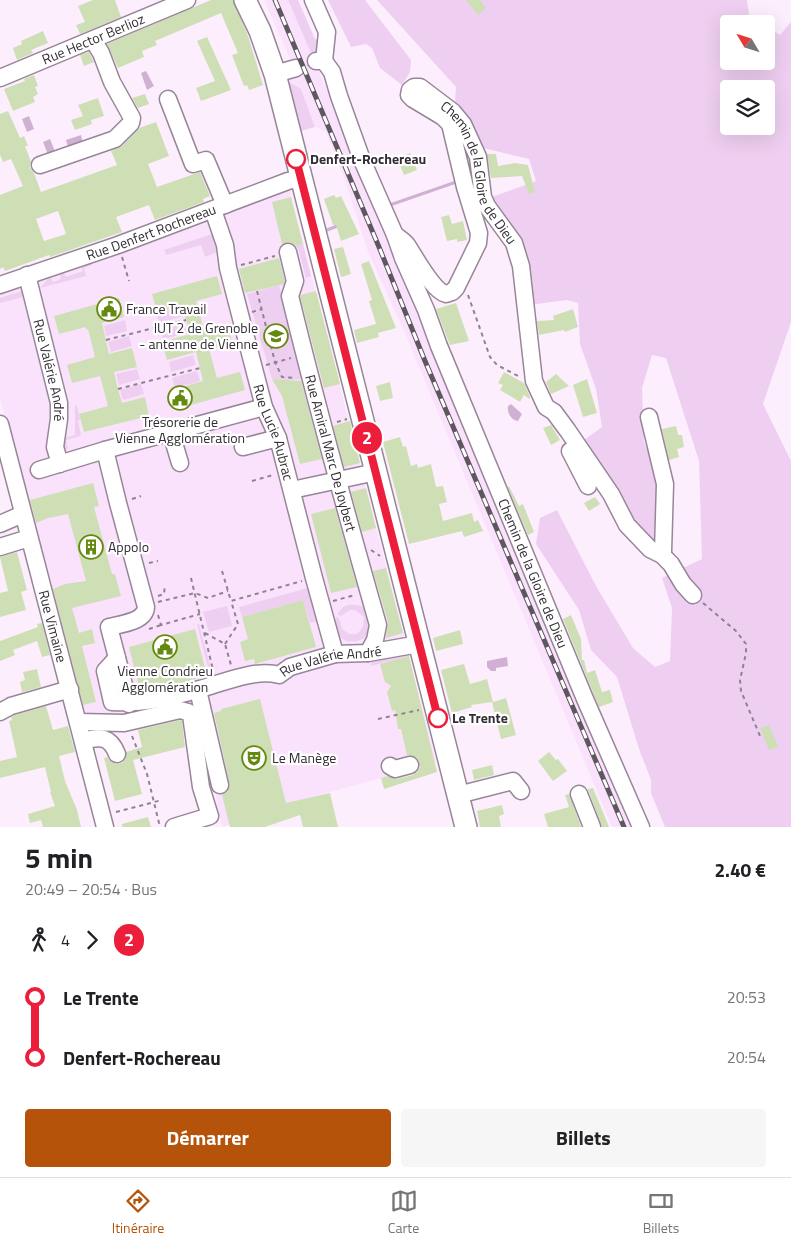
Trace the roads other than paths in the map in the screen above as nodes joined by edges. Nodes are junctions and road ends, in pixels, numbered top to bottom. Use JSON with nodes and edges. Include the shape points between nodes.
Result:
{"nodes":[{"id":1,"x":187,"y":0,"type":"edge"},
{"id":2,"x":245,"y":0,"type":"edge"},
{"id":3,"x":313,"y":0,"type":"edge"},
{"id":4,"x":93,"y":40,"type":"junction"},
{"id":5,"x":296,"y":68,"type":"dead end"},
{"id":6,"x":275,"y":74,"type":"junction"},
{"id":7,"x":0,"y":78,"type":"edge"},
{"id":8,"x":168,"y":99,"type":"dead end"},
{"id":9,"x":40,"y":165,"type":"dead end"},
{"id":10,"x":301,"y":178,"type":"junction"},
{"id":11,"x":219,"y":208,"type":"junction"},
{"id":12,"x":395,"y":234,"type":"junction"},
{"id":13,"x":285,"y":253,"type":"road end"},
{"id":14,"x":27,"y":275,"type":"junction"},
{"id":15,"x":0,"y":285,"type":"edge"},
{"id":16,"x":264,"y":407,"type":"junction"},
{"id":17,"x":546,"y":407,"type":"junction"},
{"id":18,"x":649,"y":417,"type":"dead end"},
{"id":19,"x":0,"y":424,"type":"edge"},
{"id":20,"x":171,"y":433,"type":"junction"},
{"id":21,"x":278,"y":438,"type":"junction"},
{"id":22,"x":243,"y":447,"type":"dead end"},
{"id":23,"x":106,"y":450,"type":"junction"},
{"id":24,"x":180,"y":463,"type":"dead end"},
{"id":25,"x":60,"y":464,"type":"junction"},
{"id":26,"x":39,"y":470,"type":"dead end"},
{"id":27,"x":376,"y":472,"type":"junction"},
{"id":28,"x":336,"y":480,"type":"junction"},
{"id":29,"x":588,"y":486,"type":"dead end"},
{"id":30,"x":292,"y":490,"type":"junction"},
{"id":31,"x":23,"y":514,"type":"junction"},
{"id":32,"x":0,"y":524,"type":"edge"},
{"id":33,"x":29,"y":538,"type":"junction"},
{"id":34,"x":0,"y":547,"type":"edge"},
{"id":35,"x":662,"y":555,"type":"junction"},
{"id":36,"x":693,"y":595,"type":"road end"},
{"id":37,"x":419,"y":644,"type":"junction"},
{"id":38,"x":368,"y":653,"type":"junction"},
{"id":39,"x":336,"y":654,"type":"junction"},
{"id":40,"x":70,"y":689,"type":"junction"},
{"id":41,"x":198,"y":690,"type":"junction"},
{"id":42,"x":0,"y":712,"type":"edge"},
{"id":43,"x":78,"y":722,"type":"junction"},
{"id":44,"x":83,"y":740,"type":"junction"},
{"id":45,"x":117,"y":754,"type":"dead end"},
{"id":46,"x":390,"y":766,"type":"dead end"},
{"id":47,"x":410,"y":766,"type":"dead end"},
{"id":48,"x":220,"y":785,"type":"dead end"},
{"id":49,"x":521,"y":792,"type":"dead end"},
{"id":50,"x":579,"y":794,"type":"dead end"},
{"id":51,"x":458,"y":795,"type":"junction"},
{"id":52,"x":109,"y":820,"type":"edge"},
{"id":53,"x":174,"y":827,"type":"edge"},
{"id":54,"x":466,"y":827,"type":"edge"},
{"id":55,"x":592,"y":827,"type":"edge"},
{"id":56,"x":640,"y":827,"type":"edge"}],
"edges":[{"from":1,"to":4,"type":"street","name":"Rue Hector Berlioz"},
{"from":2,"to":6,"type":"main road"},
{"from":3,"to":12,"type":"street","name":"Chemin de la Gloire de Dieu","via":[[327,32],[320,61],[332,72],[373,189]]},
{"from":4,"to":7,"type":"street","name":"Rue Hector Berlioz"},
{"from":4,"to":9,"type":"street","via":[[132,118],[131,123],[115,139]]},
{"from":5,"to":6,"type":"street"},
{"from":6,"to":10,"type":"main road"},
{"from":8,"to":11,"type":"street","name":"Rue Lucie Aubrac","via":[[193,164],[206,160]]},
{"from":10,"to":11,"type":"street","name":"Rue Denfert Rochereau"},
{"from":10,"to":27,"type":"main road"},
{"from":11,"to":14,"type":"street","name":"Rue Denfert Rochereau"},
{"from":11,"to":16,"type":"street","name":"Rue Lucie Aubrac"},
{"from":12,"to":17,"type":"street","name":"Chemin de la Gloire de Dieu","via":[[440,291],[446,294],[456,288],[480,233],[450,124],[409,95],[414,87],[453,112],[463,124],[478,157],[483,197],[514,243],[521,266],[534,381]]},
{"from":12,"to":56,"type":"street","name":"Chemin de la Gloire de Dieu","via":[[584,699]]},
{"from":13,"to":28,"type":"street","name":"Rue Amiral Marc De Joybert","via":[[296,281],[290,296]]},
{"from":14,"to":15,"type":"street","name":"Rue Denfert Rochereau"},
{"from":14,"to":25,"type":"street","name":"Rue Valérie André","via":[[60,403],[55,447]]},
{"from":16,"to":20,"type":"street"},
{"from":16,"to":21,"type":"street","name":"Rue Lucie Aubrac"},
{"from":17,"to":29,"type":"street"},
{"from":17,"to":35,"type":"street","name":"Chemin de la Gloire de Dieu","via":[[554,412],[568,431],[611,494],[627,525],[650,549]]},
{"from":18,"to":35,"type":"street","via":[[665,484]]},
{"from":19,"to":31,"type":"street","name":"Rue Vimaine"},
{"from":20,"to":23,"type":"street"},
{"from":20,"to":24,"type":"street"},
{"from":21,"to":22,"type":"street"},
{"from":21,"to":30,"type":"street","name":"Rue Lucie Aubrac"},
{"from":23,"to":25,"type":"street"},
{"from":23,"to":41,"type":"street","name":"Rue Valérie André","via":[[146,607],[150,609],[140,618],[109,627],[117,658],[105,671],[112,702],[129,704]]},
{"from":25,"to":26,"type":"street"},
{"from":27,"to":28,"type":"street"},
{"from":27,"to":37,"type":"main road"},
{"from":28,"to":30,"type":"street"},
{"from":28,"to":38,"type":"street","name":"Rue Amiral Marc De Joybert","via":[[378,626]]},
{"from":30,"to":39,"type":"street","name":"Rue Lucie Aubrac"},
{"from":31,"to":32,"type":"street"},
{"from":31,"to":33,"type":"street","name":"Rue Vimaine"},
{"from":33,"to":34,"type":"street"},
{"from":33,"to":40,"type":"street","name":"Rue Vimaine"},
{"from":35,"to":36,"type":"street","name":"Chemin de la Gloire de Dieu"},
{"from":37,"to":38,"type":"street","name":"Rue Valérie André"},
{"from":37,"to":51,"type":"main road"},
{"from":38,"to":39,"type":"street","name":"Rue Valérie André"},
{"from":39,"to":41,"type":"street","name":"Rue Valérie André","via":[[290,667],[279,675],[262,672]]},
{"from":40,"to":42,"type":"street"},
{"from":40,"to":43,"type":"street","name":"Rue Vimaine"},
{"from":41,"to":48,"type":"street"},
{"from":43,"to":44,"type":"street","name":"Rue Vimaine"},
{"from":43,"to":53,"type":"street","via":[[124,723],[180,710],[191,715],[201,787],[210,816]]},
{"from":44,"to":45,"type":"street","via":[[99,737],[110,742]]},
{"from":44,"to":52,"type":"street","name":"Rue Vimaine"},
{"from":46,"to":47,"type":"street","via":[[395,769]]},
{"from":49,"to":51,"type":"street","via":[[513,781]]},
{"from":50,"to":55,"type":"street"},
{"from":51,"to":54,"type":"main road"}]}
